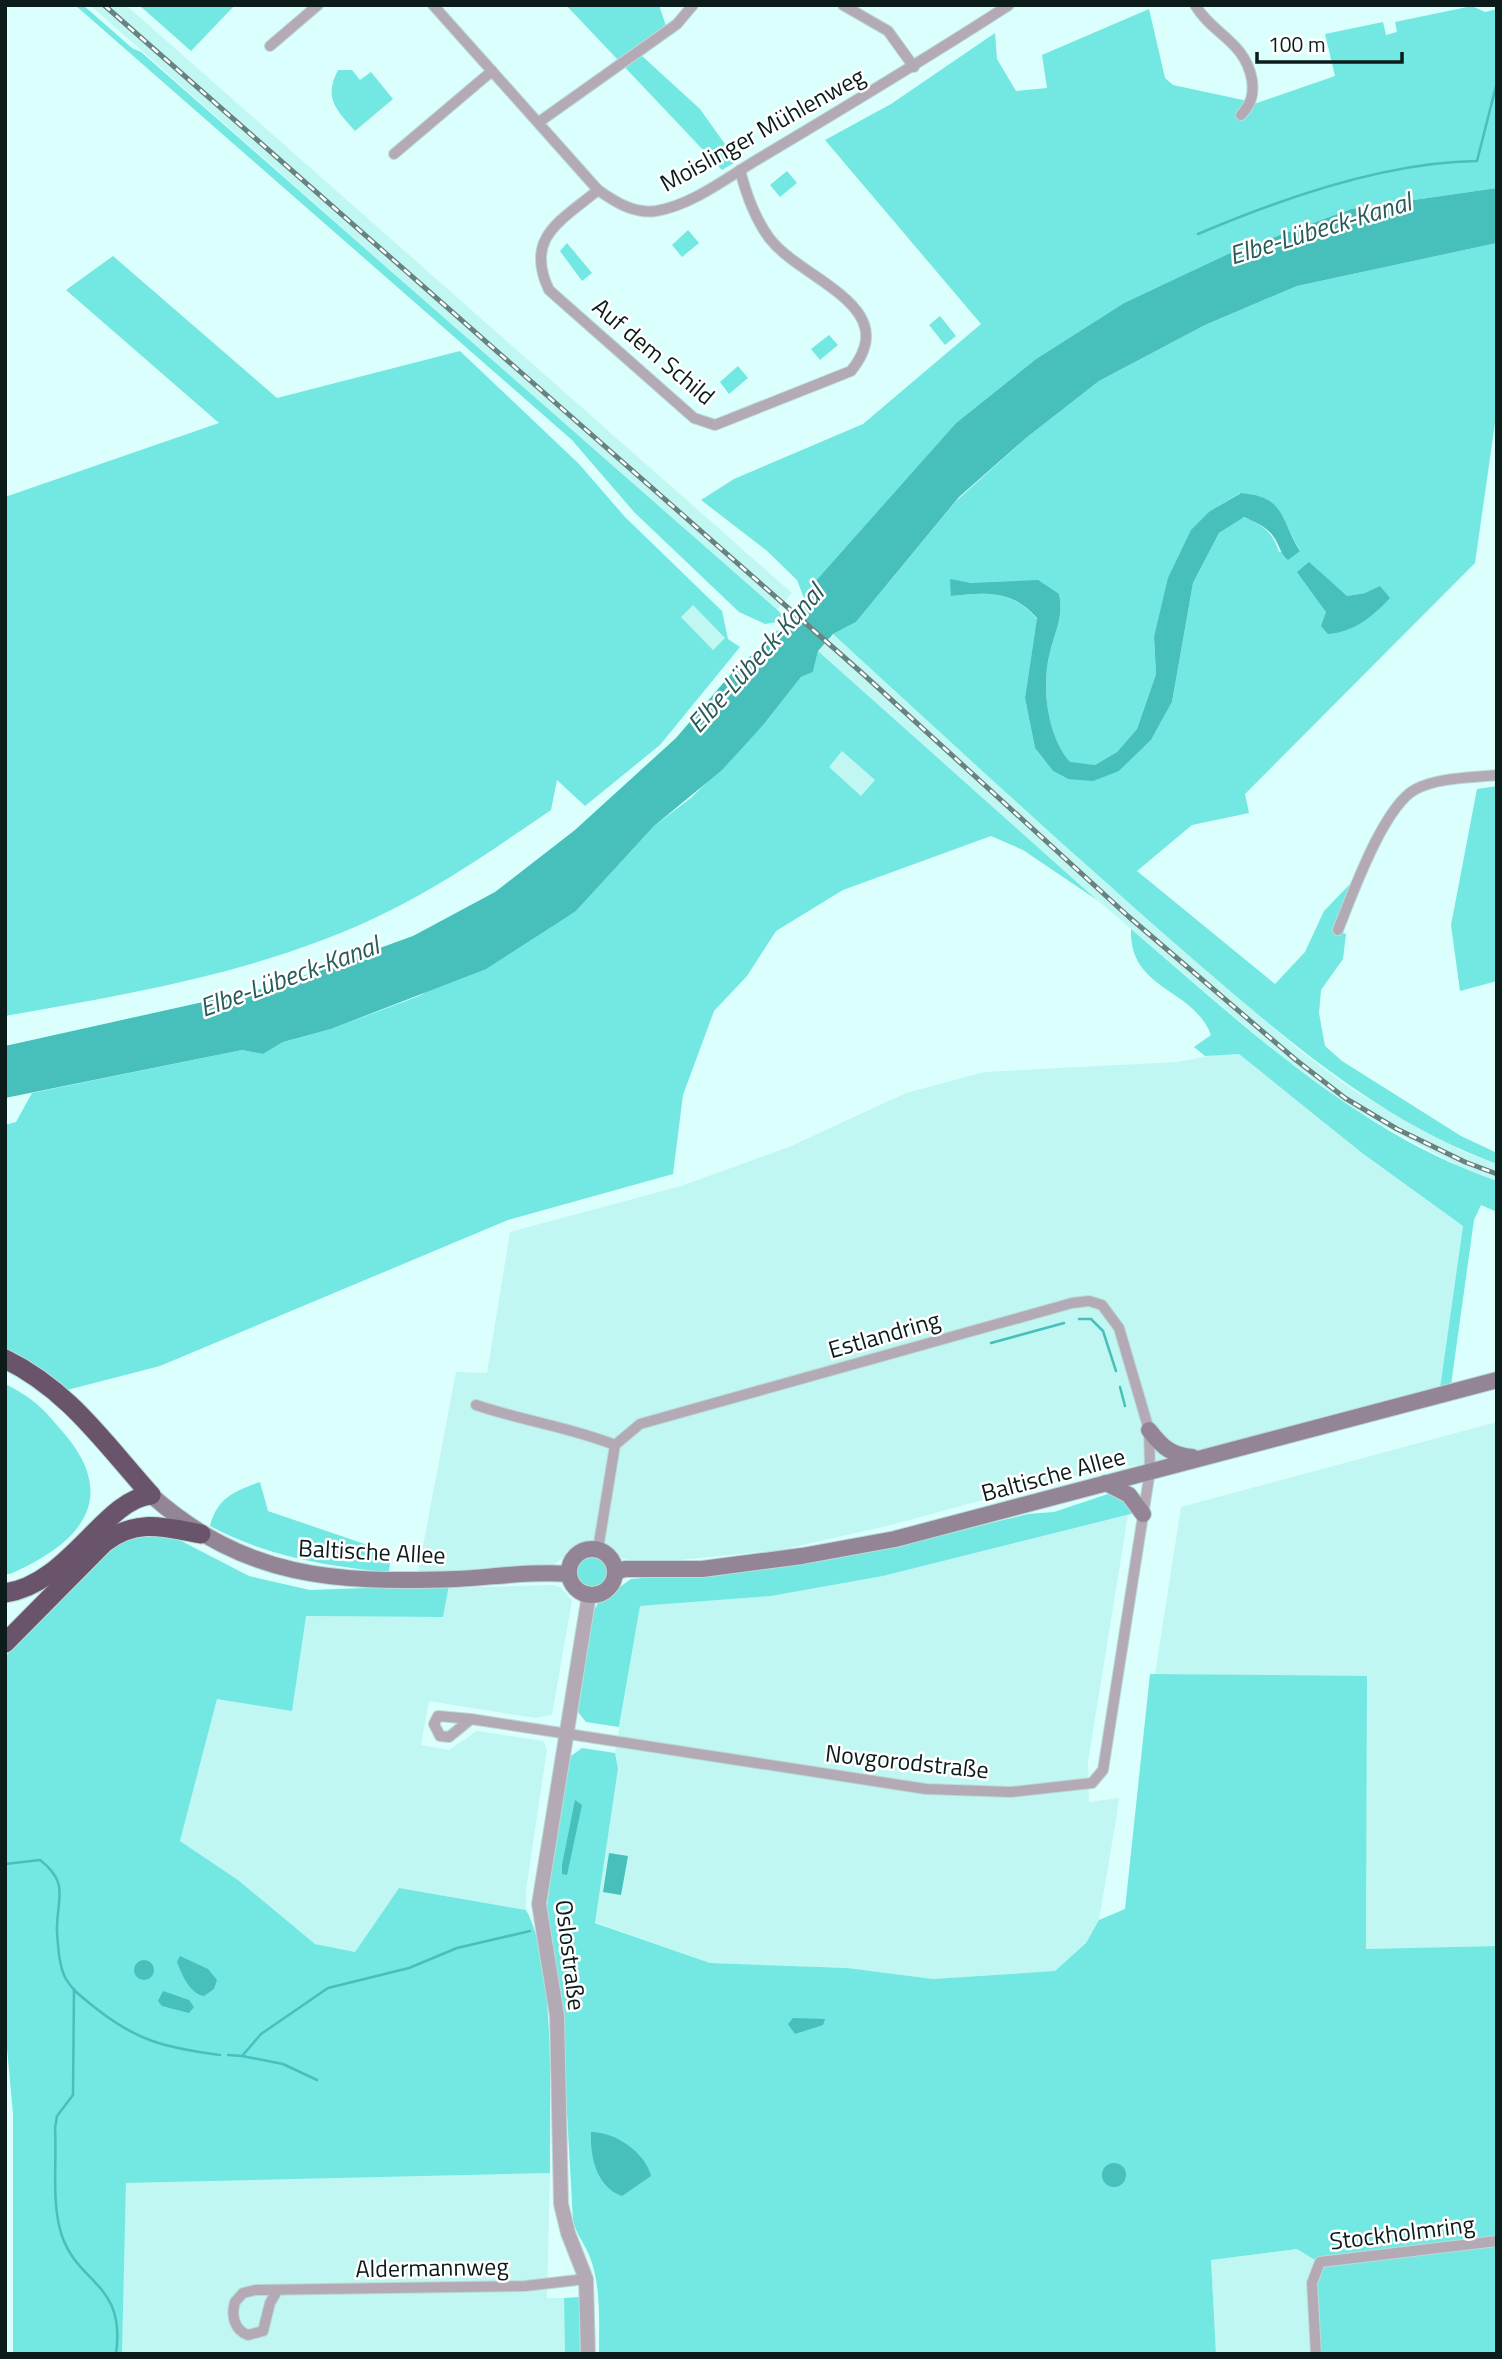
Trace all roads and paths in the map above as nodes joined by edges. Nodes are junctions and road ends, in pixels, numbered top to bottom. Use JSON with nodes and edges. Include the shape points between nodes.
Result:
{"nodes":[{"id":1,"x":318,"y":5,"type":"edge"},
{"id":2,"x":433,"y":5,"type":"edge"},
{"id":3,"x":693,"y":5,"type":"edge"},
{"id":4,"x":843,"y":5,"type":"edge"},
{"id":5,"x":1009,"y":5,"type":"edge"},
{"id":6,"x":1195,"y":5,"type":"edge"},
{"id":7,"x":270,"y":46,"type":"dead end"},
{"id":8,"x":914,"y":67,"type":"junction"},
{"id":9,"x":492,"y":71,"type":"junction"},
{"id":10,"x":1241,"y":115,"type":"dead end"},
{"id":11,"x":539,"y":122,"type":"junction"},
{"id":12,"x":394,"y":154,"type":"dead end"},
{"id":13,"x":740,"y":170,"type":"junction"},
{"id":14,"x":598,"y":190,"type":"junction"},
{"id":15,"x":1497,"y":775,"type":"edge"},
{"id":16,"x":1338,"y":930,"type":"dead end"},
{"id":17,"x":5,"y":1359,"type":"edge"},
{"id":18,"x":1497,"y":1380,"type":"edge"},
{"id":19,"x":476,"y":1405,"type":"dead end"},
{"id":20,"x":1149,"y":1430,"type":"junction"},
{"id":21,"x":615,"y":1445,"type":"junction"},
{"id":22,"x":1202,"y":1458,"type":"junction"},
{"id":23,"x":1150,"y":1471,"type":"junction"},
{"id":24,"x":1106,"y":1483,"type":"junction"},
{"id":25,"x":151,"y":1495,"type":"junction"},
{"id":26,"x":1143,"y":1514,"type":"junction"},
{"id":27,"x":201,"y":1534,"type":"junction"},
{"id":28,"x":598,"y":1549,"type":"junction"},
{"id":29,"x":615,"y":1573,"type":"junction"},
{"id":30,"x":569,"y":1574,"type":"junction"},
{"id":31,"x":5,"y":1593,"type":"edge"},
{"id":32,"x":589,"y":1595,"type":"junction"},
{"id":33,"x":5,"y":1643,"type":"edge"},
{"id":34,"x":471,"y":1719,"type":"dead end"},
{"id":35,"x":568,"y":1733,"type":"junction"},
{"id":36,"x":1497,"y":2241,"type":"edge"},
{"id":37,"x":586,"y":2279,"type":"junction"},
{"id":38,"x":277,"y":2291,"type":"junction"},
{"id":39,"x":588,"y":2354,"type":"edge"},
{"id":40,"x":1316,"y":2354,"type":"edge"}],
"edges":[{"from":1,"to":7,"type":"street"},
{"from":2,"to":9,"type":"street","name":"Moislinger Mühlenweg"},
{"from":3,"to":11,"type":"street","via":[[677,24]]},
{"from":4,"to":8,"type":"street","via":[[888,32]]},
{"from":5,"to":8,"type":"street","name":"Moislinger Mühlenweg"},
{"from":6,"to":10,"type":"street","via":[[1249,64],[1253,90],[1249,107]]},
{"from":8,"to":13,"type":"street","name":"Moislinger Mühlenweg"},
{"from":9,"to":11,"type":"street","name":"Moislinger Mühlenweg"},
{"from":9,"to":12,"type":"street"},
{"from":11,"to":14,"type":"street","name":"Moislinger Mühlenweg"},
{"from":13,"to":14,"type":"street","name":"Moislinger Mühlenweg","via":[[686,201],[654,211],[618,204]]},
{"from":13,"to":14,"type":"street","name":"Auf dem Schild","via":[[754,213],[771,240],[851,303],[864,320],[867,340],[862,358],[851,371],[715,425],[694,418],[549,290],[539,255],[547,233]]},
{"from":15,"to":16,"type":"street","via":[[1427,784],[1399,803],[1364,865]]},
{"from":17,"to":25,"type":"highway","via":[[34,1374],[68,1401]]},
{"from":18,"to":22,"type":"main road","name":"Baltische Allee"},
{"from":19,"to":21,"type":"street"},
{"from":20,"to":21,"type":"street","name":"Estlandring","via":[[1119,1328],[1102,1305],[1089,1301],[640,1424]]},
{"from":20,"to":22,"type":"main road","via":[[1160,1445],[1176,1455]]},
{"from":20,"to":23,"type":"street","name":"Estlandring"},
{"from":21,"to":28,"type":"street"},
{"from":22,"to":23,"type":"main road","name":"Baltische Allee"},
{"from":23,"to":24,"type":"main road","name":"Baltische Allee"},
{"from":23,"to":26,"type":"street","name":"Novgorodstraße"},
{"from":24,"to":26,"type":"main road","via":[[1129,1495]]},
{"from":24,"to":29,"type":"main road","name":"Baltische Allee","via":[[895,1539],[702,1569],[625,1569]]},
{"from":25,"to":27,"type":"main road","name":"Baltische Allee"},
{"from":25,"to":31,"type":"highway","via":[[130,1502],[53,1573],[27,1588]]},
{"from":26,"to":35,"type":"street","name":"Novgorodstraße","via":[[1103,1770],[1092,1783],[1011,1792],[926,1789]]},
{"from":27,"to":30,"type":"main road","name":"Baltische Allee","via":[[298,1573],[414,1580]]},
{"from":27,"to":33,"type":"highway","via":[[143,1525],[120,1532]]},
{"from":28,"to":29,"type":"main road","via":[[611,1559]]},
{"from":28,"to":30,"type":"main road","via":[[575,1556]]},
{"from":29,"to":32,"type":"main road","via":[[606,1590]]},
{"from":30,"to":32,"type":"main road","via":[[574,1587]]},
{"from":32,"to":35,"type":"street","name":"Oslostraße"},
{"from":34,"to":35,"type":"street","name":"Novgorodstraße"},
{"from":35,"to":37,"type":"street","name":"Oslostraße","via":[[539,1904],[557,2016],[561,2204]]},
{"from":36,"to":40,"type":"street","name":"Stockholmring","via":[[1320,2262],[1312,2283]]},
{"from":37,"to":38,"type":"street","name":"Aldermannweg","via":[[525,2286]]},
{"from":37,"to":39,"type":"street","name":"Oslostraße"},
{"from":38,"to":38,"type":"street","name":"Aldermannweg","via":[[256,2290],[238,2297],[233,2312],[239,2330],[248,2335],[263,2331]]}]}
